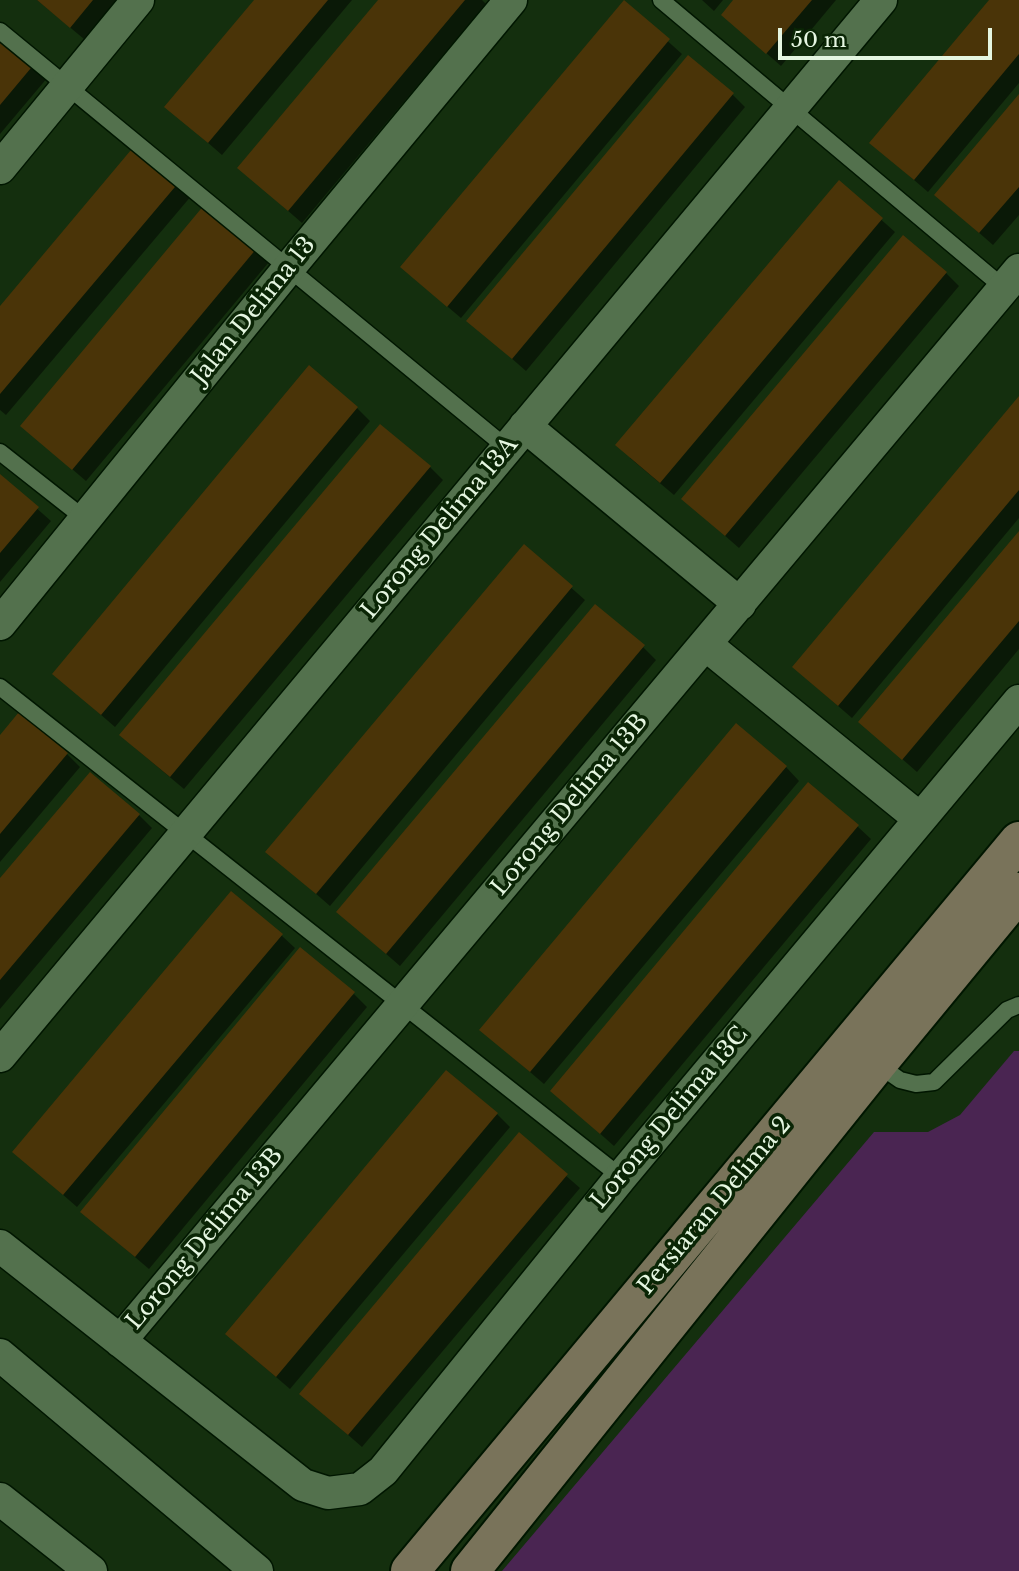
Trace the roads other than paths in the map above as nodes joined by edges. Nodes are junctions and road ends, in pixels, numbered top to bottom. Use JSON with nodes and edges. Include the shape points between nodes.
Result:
{"nodes":[{"id":1,"x":138,"y":0,"type":"edge"},
{"id":2,"x":511,"y":0,"type":"edge"},
{"id":3,"x":661,"y":0,"type":"edge"},
{"id":4,"x":881,"y":0,"type":"edge"},
{"id":5,"x":0,"y":31,"type":"edge"},
{"id":6,"x":66,"y":87,"type":"junction"},
{"id":7,"x":792,"y":107,"type":"junction"},
{"id":8,"x":0,"y":168,"type":"edge"},
{"id":9,"x":288,"y":269,"type":"junction"},
{"id":10,"x":1011,"y":279,"type":"edge"},
{"id":11,"x":516,"y":437,"type":"junction"},
{"id":12,"x":0,"y":452,"type":"edge"},
{"id":13,"x":85,"y":519,"type":"junction"},
{"id":14,"x":740,"y":604,"type":"junction"},
{"id":15,"x":0,"y":624,"type":"edge"},
{"id":16,"x":705,"y":644,"type":"junction"},
{"id":17,"x":0,"y":687,"type":"edge"},
{"id":18,"x":1019,"y":701,"type":"edge"},
{"id":19,"x":919,"y":818,"type":"junction"},
{"id":20,"x":186,"y":833,"type":"junction"},
{"id":21,"x":1019,"y":841,"type":"edge"},
{"id":22,"x":1019,"y":892,"type":"edge"},
{"id":23,"x":402,"y":1004,"type":"junction"},
{"id":24,"x":1019,"y":1005,"type":"edge"},
{"id":25,"x":0,"y":1056,"type":"edge"},
{"id":26,"x":877,"y":1064,"type":"junction"},
{"id":27,"x":621,"y":1177,"type":"junction"},
{"id":28,"x":0,"y":1246,"type":"edge"},
{"id":29,"x":120,"y":1340,"type":"junction"},
{"id":30,"x":0,"y":1355,"type":"edge"},
{"id":31,"x":0,"y":1499,"type":"edge"},
{"id":32,"x":90,"y":1571,"type":"edge"},
{"id":33,"x":257,"y":1571,"type":"edge"},
{"id":34,"x":410,"y":1571,"type":"edge"},
{"id":35,"x":470,"y":1571,"type":"edge"}],
"edges":[{"from":1,"to":6,"type":"street"},
{"from":2,"to":9,"type":"street","name":"Jalan Delima 13"},
{"from":3,"to":7,"type":"lane"},
{"from":4,"to":7,"type":"street","name":"Lorong Delima 13A"},
{"from":5,"to":6,"type":"lane"},
{"from":6,"to":8,"type":"street"},
{"from":6,"to":9,"type":"lane"},
{"from":7,"to":10,"type":"lane"},
{"from":7,"to":11,"type":"street","name":"Lorong Delima 13A"},
{"from":9,"to":11,"type":"lane"},
{"from":9,"to":13,"type":"street","name":"Jalan Delima 13"},
{"from":10,"to":14,"type":"street","name":"Lorong Delima 13B"},
{"from":11,"to":14,"type":"street"},
{"from":11,"to":20,"type":"street","name":"Lorong Delima 13A"},
{"from":12,"to":13,"type":"lane"},
{"from":13,"to":15,"type":"street","name":"Jalan Delima 13"},
{"from":14,"to":16,"type":"street","name":"Lorong Delima 13B"},
{"from":16,"to":19,"type":"street"},
{"from":16,"to":23,"type":"street","name":"Lorong Delima 13B"},
{"from":17,"to":20,"type":"lane"},
{"from":18,"to":19,"type":"street","name":"Lorong Delima 13C"},
{"from":19,"to":27,"type":"street","name":"Lorong Delima 13C"},
{"from":20,"to":23,"type":"lane"},
{"from":20,"to":25,"type":"street","name":"Lorong Delima 13A"},
{"from":21,"to":34,"type":"street","name":"Persiaran Delima 2"},
{"from":22,"to":26,"type":"street","name":"Persiaran Delima 2"},
{"from":23,"to":27,"type":"lane"},
{"from":23,"to":29,"type":"street","name":"Lorong Delima 13B"},
{"from":24,"to":26,"type":"lane","via":[[1007,1010],[934,1082],[900,1080]]},
{"from":26,"to":35,"type":"street","name":"Persiaran Delima 2"},
{"from":27,"to":29,"type":"street","name":"Lorong Delima 13C","via":[[383,1471],[360,1489],[328,1493],[303,1485]]},
{"from":28,"to":29,"type":"street"},
{"from":30,"to":33,"type":"street"},
{"from":31,"to":32,"type":"street"}]}
